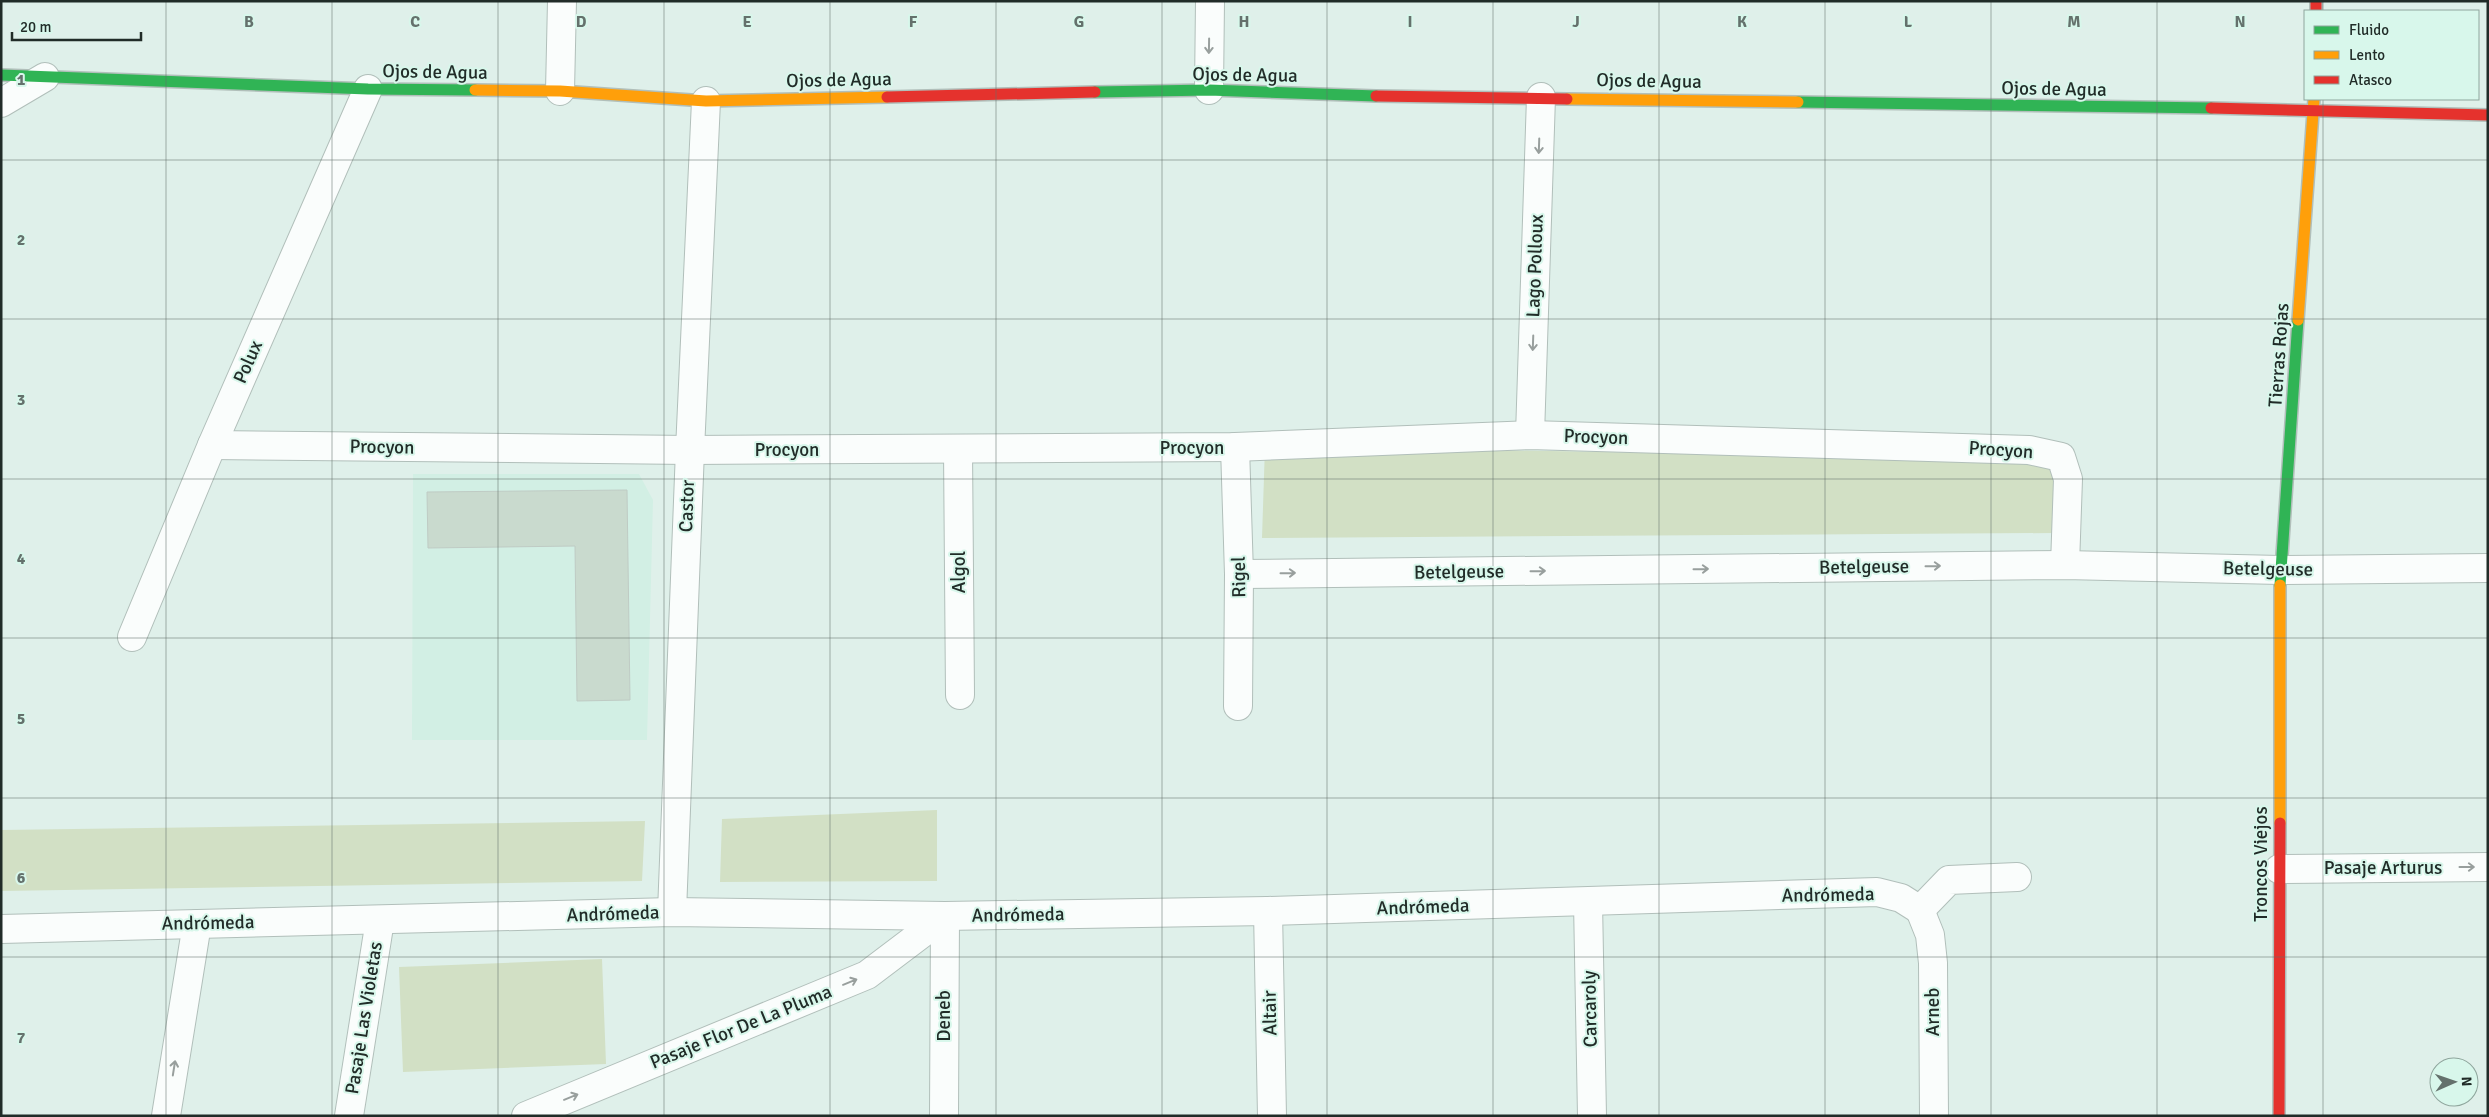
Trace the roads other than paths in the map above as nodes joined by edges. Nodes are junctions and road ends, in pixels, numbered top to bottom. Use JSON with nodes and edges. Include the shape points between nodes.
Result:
{"nodes":[{"id":1,"x":562,"y":1,"type":"edge"},
{"id":2,"x":1210,"y":1,"type":"edge"},
{"id":3,"x":1,"y":75,"type":"edge"},
{"id":4,"x":45,"y":77,"type":"junction"},
{"id":5,"x":368,"y":89,"type":"junction"},
{"id":6,"x":1209,"y":90,"type":"junction"},
{"id":7,"x":560,"y":91,"type":"junction"},
{"id":8,"x":1541,"y":97,"type":"junction"},
{"id":9,"x":706,"y":101,"type":"junction"},
{"id":10,"x":1,"y":103,"type":"edge"},
{"id":11,"x":2314,"y":104,"type":"edge"},
{"id":12,"x":2488,"y":114,"type":"edge"},
{"id":13,"x":1530,"y":435,"type":"junction"},
{"id":14,"x":212,"y":445,"type":"junction"},
{"id":15,"x":1235,"y":447,"type":"junction"},
{"id":16,"x":958,"y":449,"type":"junction"},
{"id":17,"x":690,"y":450,"type":"junction"},
{"id":18,"x":2065,"y":565,"type":"junction"},
{"id":19,"x":2488,"y":568,"type":"edge"},
{"id":20,"x":2280,"y":570,"type":"junction"},
{"id":21,"x":1239,"y":574,"type":"junction"},
{"id":22,"x":2279,"y":613,"type":"joint"},
{"id":23,"x":132,"y":637,"type":"dead end"},
{"id":24,"x":960,"y":695,"type":"dead end"},
{"id":25,"x":1238,"y":706,"type":"dead end"},
{"id":26,"x":2488,"y":867,"type":"edge"},
{"id":27,"x":2279,"y":869,"type":"junction"},
{"id":28,"x":2017,"y":877,"type":"dead end"},
{"id":29,"x":1588,"y":902,"type":"junction"},
{"id":30,"x":1920,"y":910,"type":"junction"},
{"id":31,"x":1268,"y":911,"type":"junction"},
{"id":32,"x":672,"y":912,"type":"junction"},
{"id":33,"x":944,"y":916,"type":"junction"},
{"id":34,"x":380,"y":920,"type":"junction"},
{"id":35,"x":197,"y":924,"type":"junction"},
{"id":36,"x":1,"y":929,"type":"edge"},
{"id":37,"x":166,"y":1116,"type":"edge"},
{"id":38,"x":349,"y":1116,"type":"edge"},
{"id":39,"x":526,"y":1116,"type":"edge"},
{"id":40,"x":944,"y":1116,"type":"edge"},
{"id":41,"x":1272,"y":1116,"type":"edge"},
{"id":42,"x":1592,"y":1116,"type":"edge"},
{"id":43,"x":1934,"y":1116,"type":"edge"},
{"id":44,"x":2279,"y":1116,"type":"edge"}],
"edges":[{"from":1,"to":7,"type":"street"},
{"from":2,"to":6,"type":"street","one_way":true},
{"from":3,"to":4,"type":"street","name":"Ojos de Agua"},
{"from":4,"to":5,"type":"street","name":"Ojos de Agua"},
{"from":4,"to":10,"type":"street"},
{"from":5,"to":7,"type":"street","name":"Ojos de Agua"},
{"from":5,"to":14,"type":"street","name":"Polux"},
{"from":6,"to":8,"type":"street","name":"Ojos de Agua","via":[[1371,96]]},
{"from":6,"to":9,"type":"street","name":"Ojos de Agua"},
{"from":7,"to":9,"type":"street","name":"Ojos de Agua"},
{"from":8,"to":11,"type":"street","name":"Ojos de Agua"},
{"from":8,"to":13,"type":"street","name":"Lago Polloux","one_way":true},
{"from":9,"to":17,"type":"street","name":"Castor"},
{"from":11,"to":12,"type":"street","name":"Ojos de Agua"},
{"from":11,"to":20,"type":"street","name":"Tierras Rojas"},
{"from":13,"to":15,"type":"street","name":"Procyon"},
{"from":13,"to":18,"type":"street","name":"Procyon","via":[[2029,450],[2061,457],[2068,479]]},
{"from":14,"to":17,"type":"street","name":"Procyon"},
{"from":14,"to":23,"type":"street","name":"Polux"},
{"from":15,"to":16,"type":"street","name":"Procyon"},
{"from":15,"to":21,"type":"street","name":"Rigel"},
{"from":16,"to":17,"type":"street","name":"Procyon"},
{"from":16,"to":24,"type":"street","name":"Algol"},
{"from":17,"to":32,"type":"street","name":"Castor"},
{"from":18,"to":20,"type":"street","name":"Betelgeuse"},
{"from":21,"to":18,"type":"street","name":"Betelgeuse","one_way":true},
{"from":19,"to":20,"type":"street","name":"Betelgeuse"},
{"from":20,"to":22,"type":"street","name":"Tierras Rojas"},
{"from":21,"to":25,"type":"street","name":"Rigel"},
{"from":22,"to":27,"type":"street","name":"Troncos Viejos"},
{"from":27,"to":26,"type":"street","name":"Pasaje Arturus","one_way":true},
{"from":27,"to":44,"type":"street","name":"Troncos Viejos"},
{"from":28,"to":30,"type":"street","via":[[1950,880]]},
{"from":29,"to":30,"type":"street","name":"Andrómeda","via":[[1877,892],[1901,898]]},
{"from":29,"to":31,"type":"street","name":"Andrómeda"},
{"from":29,"to":42,"type":"street","name":"Carcaroly"},
{"from":30,"to":43,"type":"street","name":"Arneb","via":[[1930,935],[1933,963]]},
{"from":31,"to":33,"type":"street","name":"Andrómeda"},
{"from":31,"to":41,"type":"street","name":"Altair"},
{"from":32,"to":33,"type":"street","name":"Andrómeda"},
{"from":32,"to":34,"type":"street","name":"Andrómeda"},
{"from":39,"to":33,"type":"street","name":"Pasaje Flor De La Pluma","one_way":true,"via":[[867,975]]},
{"from":33,"to":40,"type":"street","name":"Deneb"},
{"from":34,"to":35,"type":"street","name":"Andrómeda"},
{"from":34,"to":38,"type":"street","name":"Pasaje Las Violetas"},
{"from":35,"to":36,"type":"street","name":"Andrómeda"},
{"from":37,"to":35,"type":"street","one_way":true}]}
